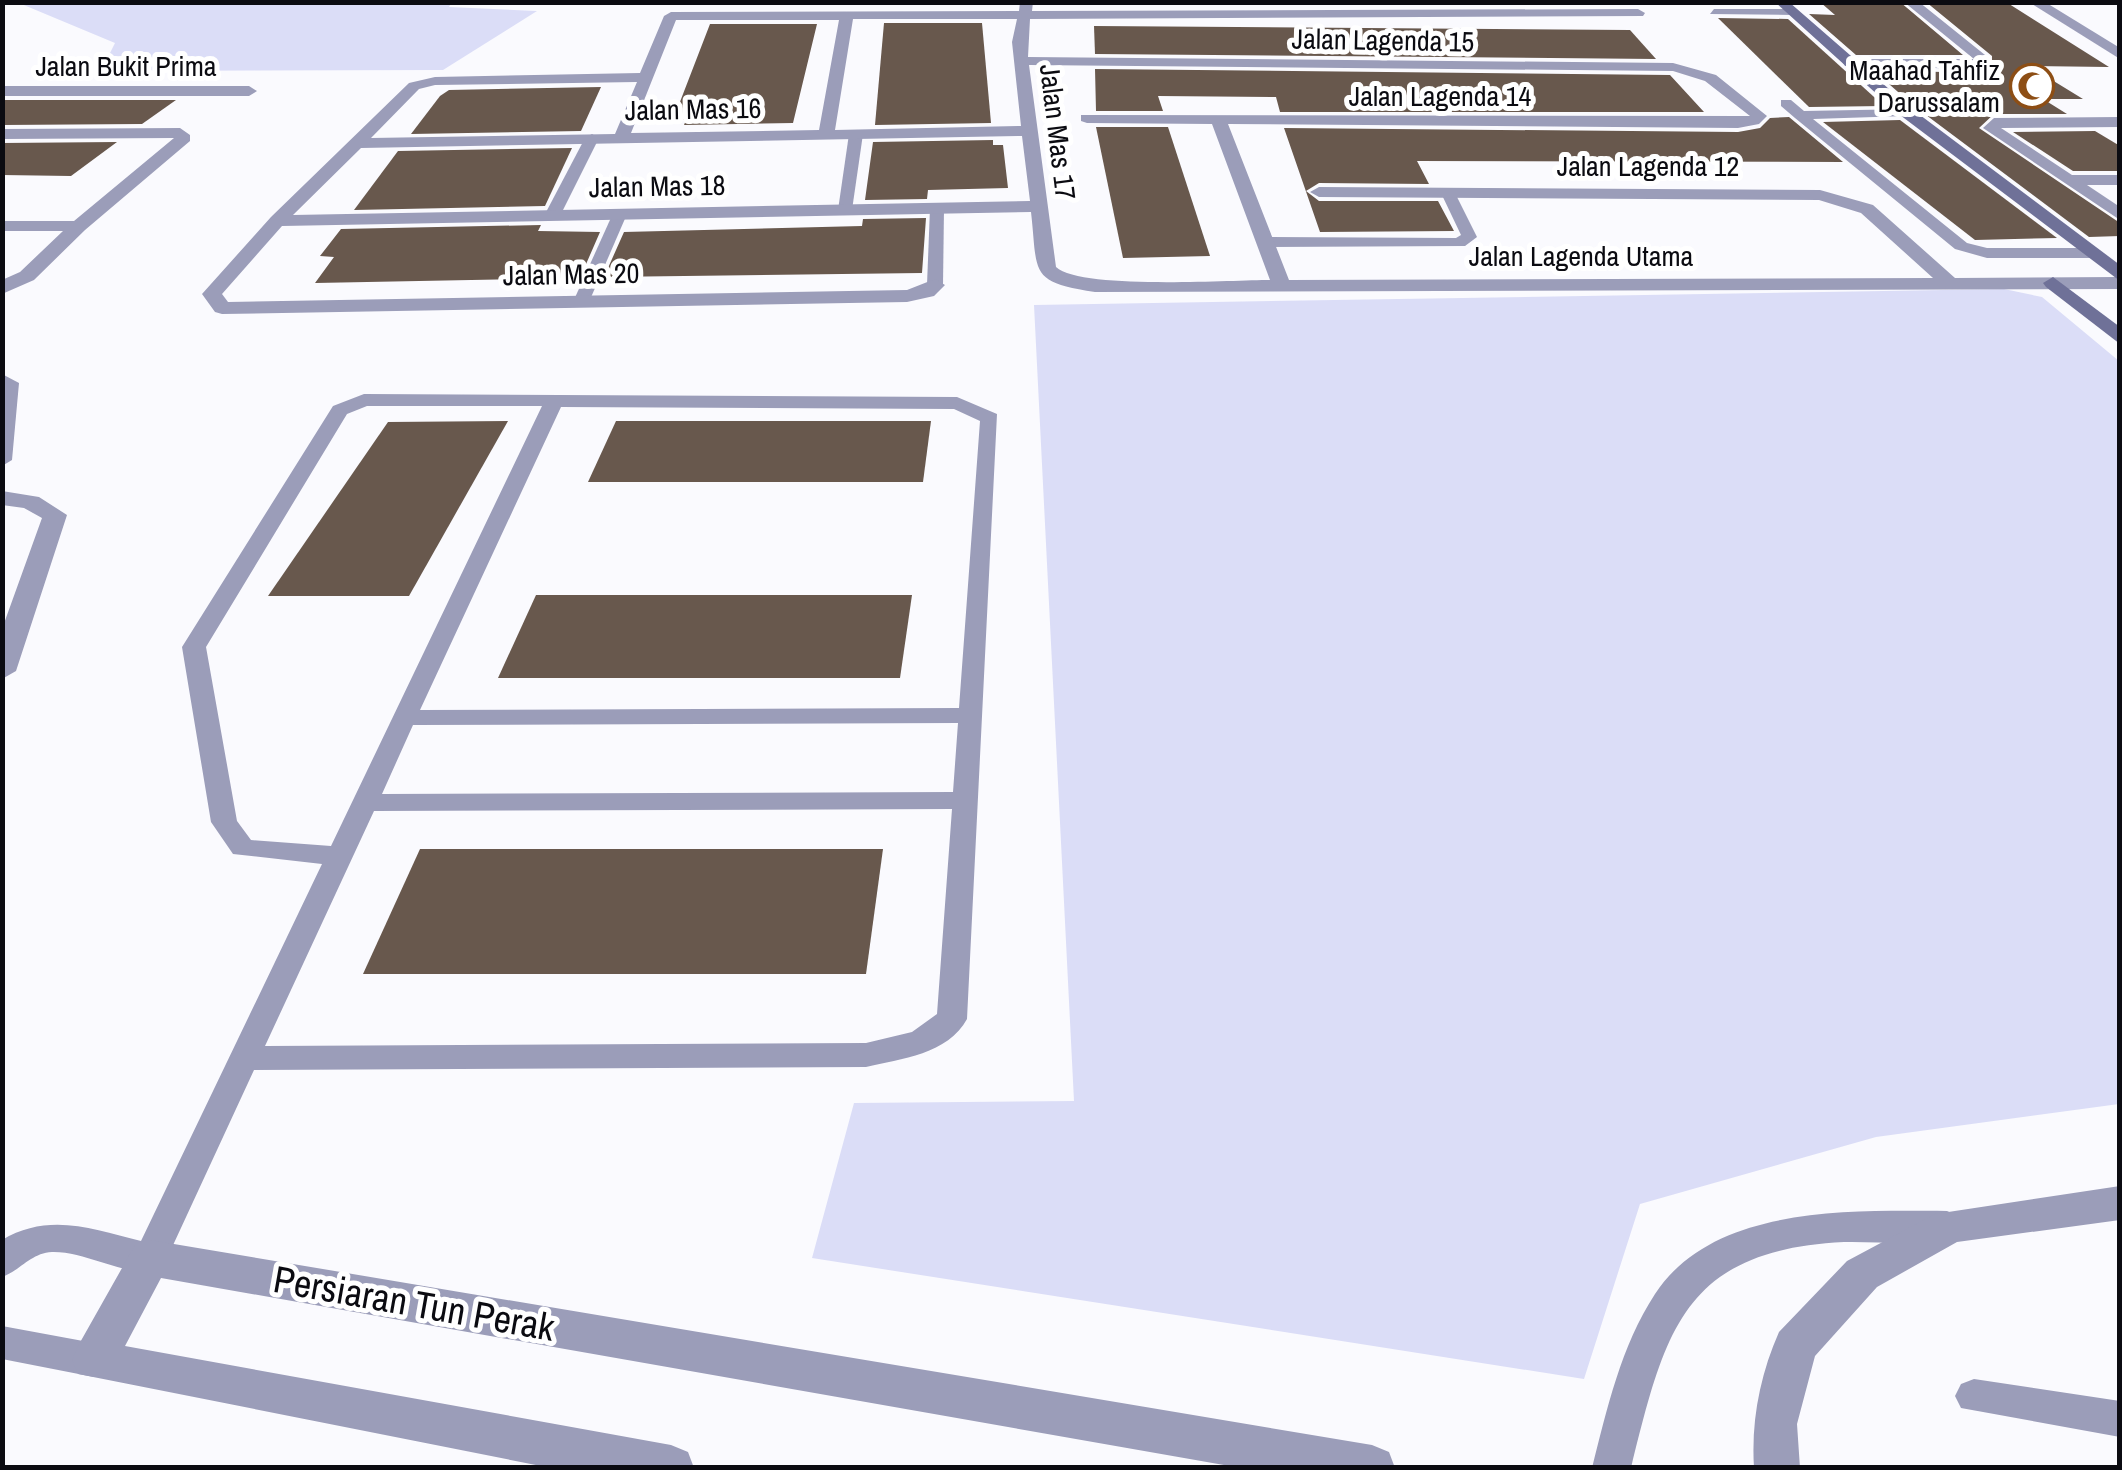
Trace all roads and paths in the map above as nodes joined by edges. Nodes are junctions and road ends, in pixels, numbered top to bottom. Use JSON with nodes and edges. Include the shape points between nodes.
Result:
{"nodes":[{"id":1,"x":1910,"y":2,"type":"edge"},
{"id":2,"x":2036,"y":2,"type":"edge"},
{"id":3,"x":1167,"y":4,"type":"edge"},
{"id":4,"x":1026,"y":7,"type":"edge"},
{"id":5,"x":1786,"y":7,"type":"edge"},
{"id":6,"x":1634,"y":8,"type":"edge"},
{"id":7,"x":1714,"y":12,"type":"dead end"},
{"id":8,"x":848,"y":14,"type":"junction"},
{"id":9,"x":2079,"y":30,"type":"junction"},
{"id":10,"x":2106,"y":30,"type":"dead end"},
{"id":11,"x":2120,"y":55,"type":"edge"},
{"id":12,"x":1021,"y":62,"type":"junction"},
{"id":13,"x":1850,"y":63,"type":"junction"},
{"id":14,"x":645,"y":77,"type":"junction"},
{"id":15,"x":2,"y":91,"type":"edge"},
{"id":16,"x":249,"y":92,"type":"dead end"},
{"id":17,"x":1736,"y":96,"type":"joint"},
{"id":18,"x":1786,"y":103,"type":"dead end"},
{"id":19,"x":1906,"y":112,"type":"junction"},
{"id":20,"x":1800,"y":115,"type":"junction"},
{"id":21,"x":1087,"y":118,"type":"dead end"},
{"id":22,"x":1218,"y":119,"type":"junction"},
{"id":23,"x":2120,"y":122,"type":"edge"},
{"id":24,"x":1030,"y":130,"type":"junction"},
{"id":25,"x":2,"y":134,"type":"edge"},
{"id":26,"x":826,"y":134,"type":"junction"},
{"id":27,"x":856,"y":134,"type":"junction"},
{"id":28,"x":592,"y":138,"type":"junction"},
{"id":29,"x":621,"y":138,"type":"junction"},
{"id":30,"x":356,"y":143,"type":"junction"},
{"id":31,"x":2070,"y":180,"type":"junction"},
{"id":32,"x":2120,"y":180,"type":"edge"},
{"id":33,"x":1318,"y":192,"type":"dead end"},
{"id":34,"x":1448,"y":193,"type":"junction"},
{"id":35,"x":1039,"y":206,"type":"junction"},
{"id":36,"x":937,"y":208,"type":"junction"},
{"id":37,"x":845,"y":210,"type":"junction"},
{"id":38,"x":618,"y":214,"type":"junction"},
{"id":39,"x":2120,"y":215,"type":"edge"},
{"id":40,"x":552,"y":216,"type":"junction"},
{"id":41,"x":277,"y":221,"type":"junction"},
{"id":42,"x":2,"y":226,"type":"edge"},
{"id":43,"x":79,"y":226,"type":"junction"},
{"id":44,"x":1265,"y":242,"type":"junction"},
{"id":45,"x":2091,"y":253,"type":"junction"},
{"id":46,"x":1047,"y":270,"type":"joint"},
{"id":47,"x":2120,"y":274,"type":"edge"},
{"id":48,"x":1948,"y":281,"type":"junction"},
{"id":49,"x":2053,"y":283,"type":"junction"},
{"id":50,"x":2120,"y":283,"type":"edge"},
{"id":51,"x":1282,"y":284,"type":"junction"},
{"id":52,"x":935,"y":285,"type":"joint"},
{"id":53,"x":2,"y":288,"type":"edge"},
{"id":54,"x":581,"y":302,"type":"junction"},
{"id":55,"x":2120,"y":338,"type":"edge"},
{"id":56,"x":2,"y":379,"type":"edge"},
{"id":57,"x":554,"y":401,"type":"junction"},
{"id":58,"x":2,"y":460,"type":"edge"},
{"id":59,"x":2,"y":498,"type":"edge"},
{"id":60,"x":2,"y":672,"type":"edge"},
{"id":61,"x":972,"y":715,"type":"junction"},
{"id":62,"x":405,"y":718,"type":"junction"},
{"id":63,"x":966,"y":800,"type":"junction"},
{"id":64,"x":365,"y":803,"type":"junction"},
{"id":65,"x":340,"y":856,"type":"junction"},
{"id":66,"x":244,"y":1058,"type":"junction"},
{"id":67,"x":2120,"y":1203,"type":"edge"},
{"id":68,"x":1950,"y":1226,"type":"junction"},
{"id":69,"x":150,"y":1258,"type":"junction"},
{"id":70,"x":2,"y":1262,"type":"edge"},
{"id":71,"x":2,"y":1342,"type":"edge"},
{"id":72,"x":94,"y":1360,"type":"junction"},
{"id":73,"x":1974,"y":1396,"type":"dead end"},
{"id":74,"x":2120,"y":1419,"type":"edge"},
{"id":75,"x":672,"y":1468,"type":"edge"},
{"id":76,"x":1372,"y":1468,"type":"edge"},
{"id":77,"x":1611,"y":1468,"type":"edge"},
{"id":78,"x":1777,"y":1468,"type":"edge"}],
"edges":[{"from":1,"to":13,"type":"street","via":[[1983,59],[1977,65]]},
{"from":2,"to":9,"type":"street"},
{"from":3,"to":4,"type":"street"},
{"from":4,"to":6,"type":"street"},
{"from":4,"to":8,"type":"street"},
{"from":4,"to":12,"type":"street","name":"Jalan Mas 17"},
{"from":5,"to":7,"type":"lane"},
{"from":5,"to":13,"type":"street"},
{"from":8,"to":14,"type":"street","via":[[671,16]]},
{"from":8,"to":26,"type":"street"},
{"from":9,"to":10,"type":"street"},
{"from":9,"to":11,"type":"street"},
{"from":12,"to":17,"type":"street","name":"Jalan Lagenda 15","via":[[1673,67],[1698,70]]},
{"from":12,"to":24,"type":"street","name":"Jalan Mas 17"},
{"from":13,"to":19,"type":"street"},
{"from":14,"to":29,"type":"street"},
{"from":14,"to":30,"type":"street","via":[[435,81],[414,86]]},
{"from":15,"to":16,"type":"street","name":"Jalan Bukit Prima"},
{"from":17,"to":22,"type":"street","name":"Jalan Lagenda 14","via":[[1759,116],[1754,121]]},
{"from":18,"to":20,"type":"lane"},
{"from":19,"to":20,"type":"lane"},
{"from":19,"to":45,"type":"street"},
{"from":20,"to":45,"type":"lane","via":[[1962,246],[1987,253]]},
{"from":21,"to":22,"type":"street","name":"Jalan Lagenda 14"},
{"from":22,"to":44,"type":"street"},
{"from":23,"to":31,"type":"street","via":[[1994,123],[1991,128]]},
{"from":24,"to":27,"type":"street","name":"Jalan Mas 16"},
{"from":24,"to":35,"type":"street","name":"Jalan Mas 17"},
{"from":25,"to":43,"type":"street","via":[[184,138]]},
{"from":26,"to":27,"type":"street","name":"Jalan Mas 16"},
{"from":26,"to":29,"type":"street","name":"Jalan Mas 16"},
{"from":27,"to":37,"type":"lane"},
{"from":28,"to":29,"type":"street","name":"Jalan Mas 16"},
{"from":28,"to":30,"type":"street","name":"Jalan Mas 16"},
{"from":28,"to":40,"type":"lane"},
{"from":30,"to":41,"type":"street"},
{"from":31,"to":32,"type":"street"},
{"from":31,"to":39,"type":"street"},
{"from":33,"to":34,"type":"street","name":"Jalan Lagenda 12"},
{"from":34,"to":44,"type":"lane","via":[[1469,237],[1459,243]]},
{"from":34,"to":48,"type":"street","name":"Jalan Lagenda 12","via":[[1820,195],[1867,209]]},
{"from":35,"to":36,"type":"street","name":"Jalan Mas 18"},
{"from":35,"to":46,"type":"street","name":"Jalan Mas 17"},
{"from":36,"to":37,"type":"street","name":"Jalan Mas 18"},
{"from":36,"to":52,"type":"lane"},
{"from":37,"to":38,"type":"street","name":"Jalan Mas 18"},
{"from":38,"to":40,"type":"street","name":"Jalan Mas 18"},
{"from":38,"to":54,"type":"lane"},
{"from":40,"to":41,"type":"street","name":"Jalan Mas 18"},
{"from":41,"to":54,"type":"street","name":"Jalan Mas 20","via":[[212,294],[222,308]]},
{"from":42,"to":43,"type":"street"},
{"from":43,"to":53,"type":"street","via":[[27,276]]},
{"from":44,"to":51,"type":"street"},
{"from":45,"to":47,"type":"street"},
{"from":46,"to":51,"type":"street","name":"Jalan Lagenda Utama","via":[[1060,280],[1095,286]]},
{"from":48,"to":49,"type":"street","name":"Jalan Lagenda Utama"},
{"from":48,"to":51,"type":"street","name":"Jalan Lagenda Utama"},
{"from":49,"to":50,"type":"street","name":"Jalan Lagenda Utama"},
{"from":49,"to":55,"type":"street"},
{"from":52,"to":54,"type":"street","name":"Jalan Mas 20","via":[[907,296]]},
{"from":56,"to":58,"type":"lane","via":[[10,383]]},
{"from":57,"to":61,"type":"lane","via":[[958,403],[990,418]]},
{"from":57,"to":62,"type":"lane"},
{"from":57,"to":65,"type":"lane","via":[[364,400],[340,410],[194,647],[224,822],[243,848]]},
{"from":59,"to":60,"type":"street","via":[[55,515]]},
{"from":61,"to":62,"type":"lane"},
{"from":61,"to":63,"type":"lane"},
{"from":62,"to":64,"type":"lane"},
{"from":63,"to":64,"type":"lane"},
{"from":63,"to":66,"type":"lane","via":[[952,1020],[921,1042],[866,1056]]},
{"from":64,"to":65,"type":"lane"},
{"from":65,"to":66,"type":"lane"},
{"from":66,"to":69,"type":"lane"},
{"from":67,"to":68,"type":"street"},
{"from":68,"to":77,"type":"lane","via":[[1794,1232],[1705,1267],[1671,1300],[1638,1368]]},
{"from":68,"to":78,"type":"street","via":[[1862,1274],[1796,1346],[1774,1424]]},
{"from":69,"to":70,"type":"lane","via":[[47,1235],[28,1238]]},
{"from":69,"to":72,"type":"street"},
{"from":69,"to":76,"type":"street","name":"Persiaran Tun Perak"},
{"from":71,"to":72,"type":"lane"},
{"from":72,"to":75,"type":"street"},
{"from":73,"to":74,"type":"lane"}]}
